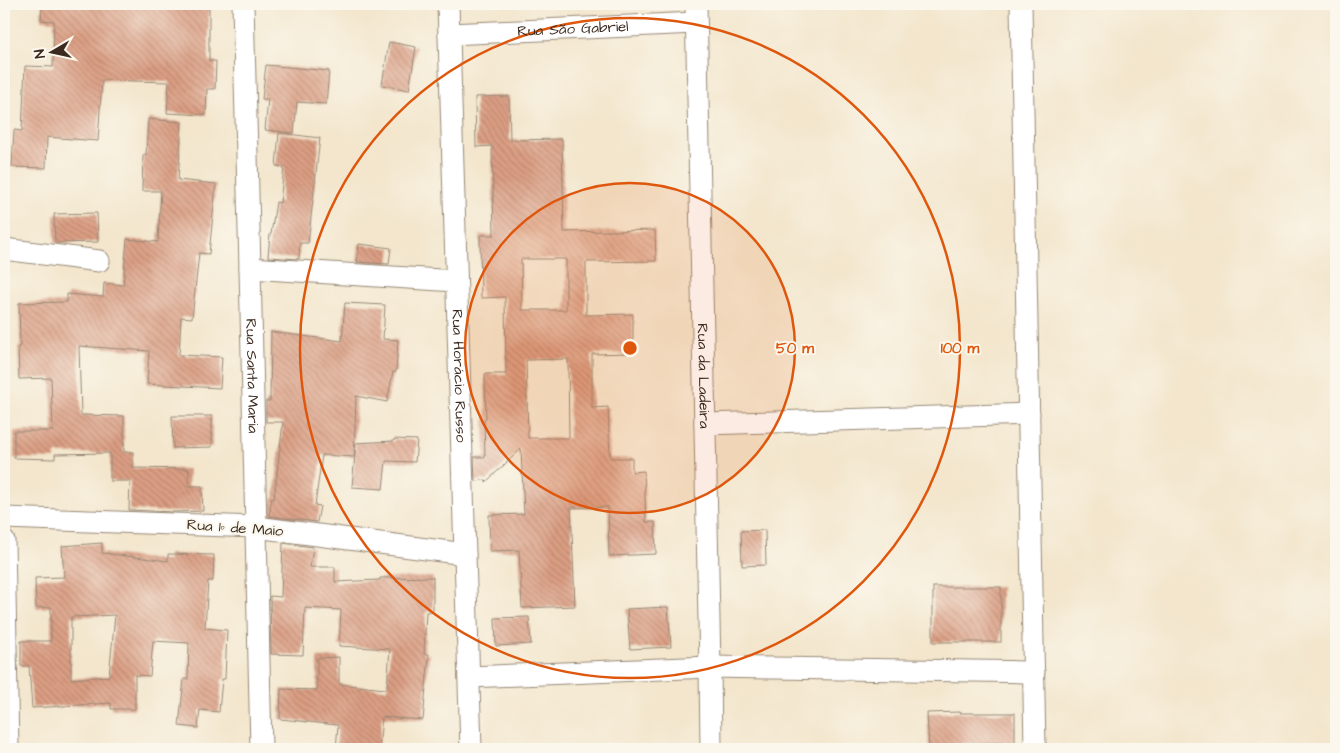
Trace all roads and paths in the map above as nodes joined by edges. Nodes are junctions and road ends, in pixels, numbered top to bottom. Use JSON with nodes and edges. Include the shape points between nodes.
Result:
{"nodes":[{"id":1,"x":243,"y":4,"type":"edge"},
{"id":2,"x":448,"y":4,"type":"edge"},
{"id":3,"x":1021,"y":4,"type":"edge"},
{"id":4,"x":696,"y":13,"type":"edge"},
{"id":5,"x":448,"y":34,"type":"junction"},
{"id":6,"x":4,"y":249,"type":"edge"},
{"id":7,"x":99,"y":261,"type":"dead end"},
{"id":8,"x":250,"y":268,"type":"junction"},
{"id":9,"x":456,"y":281,"type":"junction"},
{"id":10,"x":1029,"y":414,"type":"junction"},
{"id":11,"x":705,"y":424,"type":"junction"},
{"id":12,"x":4,"y":518,"type":"edge"},
{"id":13,"x":256,"y":527,"type":"junction"},
{"id":14,"x":4,"y":541,"type":"edge"},
{"id":15,"x":465,"y":554,"type":"junction"},
{"id":16,"x":710,"y":668,"type":"junction"},
{"id":17,"x":1034,"y":672,"type":"junction"},
{"id":18,"x":469,"y":677,"type":"junction"},
{"id":19,"x":8,"y":749,"type":"edge"},
{"id":20,"x":260,"y":749,"type":"edge"},
{"id":21,"x":471,"y":749,"type":"edge"},
{"id":22,"x":711,"y":749,"type":"edge"},
{"id":23,"x":1035,"y":749,"type":"edge"}],
"edges":[{"from":1,"to":8,"type":"street","name":"Rua Santa Maria"},
{"from":2,"to":5,"type":"street","name":"Rua Horácio Russo"},
{"from":3,"to":10,"type":"street"},
{"from":4,"to":5,"type":"street","name":"Rua São Gabriel"},
{"from":4,"to":11,"type":"street","name":"Rua da Ladeira"},
{"from":5,"to":9,"type":"street","name":"Rua Horácio Russo"},
{"from":6,"to":7,"type":"street"},
{"from":8,"to":9,"type":"street"},
{"from":8,"to":13,"type":"street","name":"Rua Santa Maria"},
{"from":9,"to":15,"type":"street","name":"Rua Horácio Russo"},
{"from":10,"to":11,"type":"street"},
{"from":10,"to":17,"type":"street"},
{"from":11,"to":16,"type":"street","name":"Rua da Ladeira"},
{"from":12,"to":13,"type":"street","name":"Rua 1º de Maio"},
{"from":13,"to":15,"type":"street","name":"Rua 1º de Maio"},
{"from":13,"to":20,"type":"street","name":"Rua Santa Maria"},
{"from":14,"to":19,"type":"street"},
{"from":15,"to":18,"type":"street","name":"Rua Horácio Russo"},
{"from":16,"to":17,"type":"street"},
{"from":16,"to":18,"type":"street"},
{"from":16,"to":22,"type":"street","name":"Rua da Ladeira"},
{"from":17,"to":23,"type":"street"},
{"from":18,"to":21,"type":"street","name":"Rua Horácio Russo"}]}
